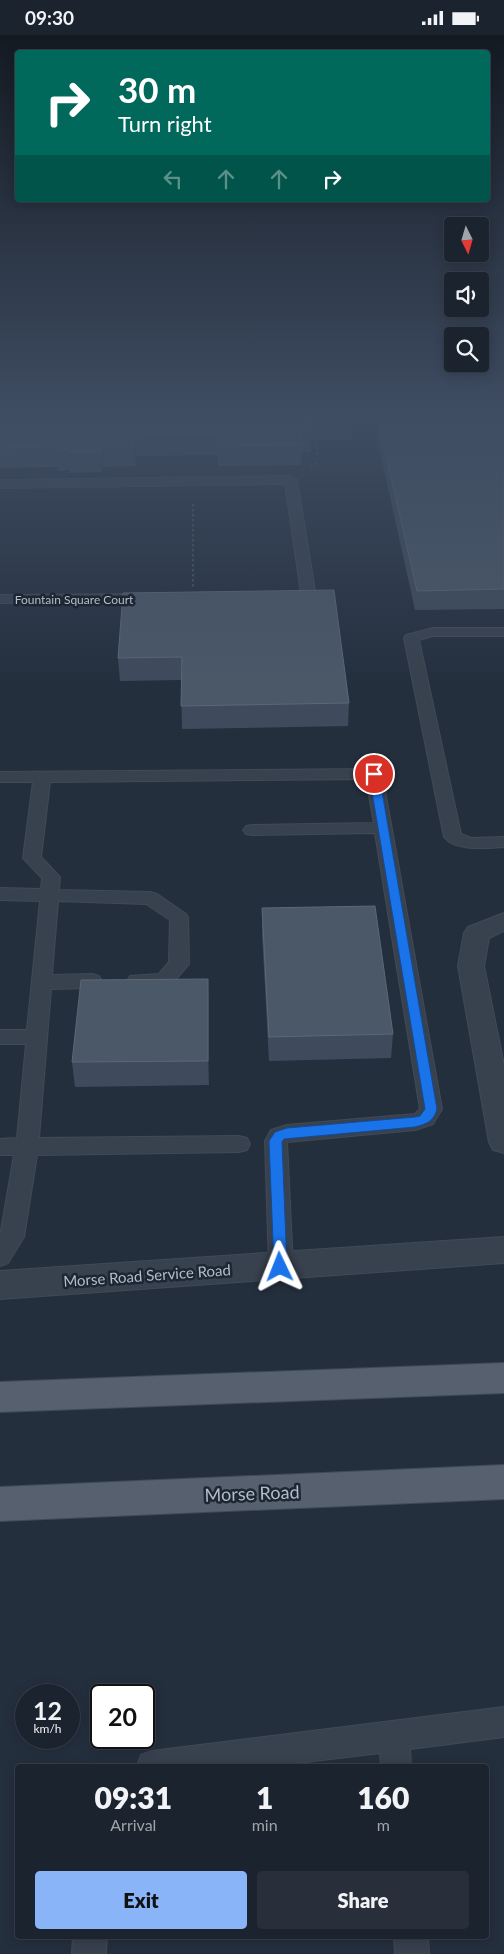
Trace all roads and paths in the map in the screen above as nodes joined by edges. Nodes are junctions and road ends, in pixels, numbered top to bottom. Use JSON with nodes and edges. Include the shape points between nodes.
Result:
{"nodes":[{"id":1,"x":193,"y":505,"type":"edge"},
{"id":2,"x":294,"y":505,"type":"edge"},
{"id":3,"x":193,"y":588,"type":"dead end"},
{"id":4,"x":274,"y":597,"type":"edge"},
{"id":5,"x":166,"y":598,"type":"edge"},
{"id":6,"x":0,"y":599,"type":"edge"},
{"id":7,"x":504,"y":632,"type":"edge"},
{"id":8,"x":0,"y":777,"type":"edge"},
{"id":9,"x":42,"y":777,"type":"junction"},
{"id":10,"x":383,"y":828,"type":"junction"},
{"id":11,"x":252,"y":830,"type":"dead end"},
{"id":12,"x":504,"y":842,"type":"edge"},
{"id":13,"x":0,"y":894,"type":"edge"},
{"id":14,"x":49,"y":894,"type":"junction"},
{"id":15,"x":504,"y":921,"type":"edge"},
{"id":16,"x":92,"y":981,"type":"edge"},
{"id":17,"x":136,"y":981,"type":"edge"},
{"id":18,"x":41,"y":982,"type":"junction"},
{"id":19,"x":0,"y":1037,"type":"edge"},
{"id":20,"x":36,"y":1037,"type":"junction"},
{"id":21,"x":504,"y":1142,"type":"edge"},
{"id":22,"x":240,"y":1144,"type":"dead end"},
{"id":23,"x":27,"y":1146,"type":"junction"},
{"id":24,"x":0,"y":1147,"type":"edge"},
{"id":25,"x":504,"y":1250,"type":"edge"},
{"id":26,"x":0,"y":1256,"type":"edge"},
{"id":27,"x":280,"y":1267,"type":"junction"},
{"id":28,"x":0,"y":1285,"type":"edge"},
{"id":29,"x":504,"y":1378,"type":"edge"},
{"id":30,"x":0,"y":1397,"type":"edge"},
{"id":31,"x":504,"y":1482,"type":"edge"},
{"id":32,"x":0,"y":1504,"type":"edge"},
{"id":33,"x":504,"y":1722,"type":"edge"},
{"id":34,"x":394,"y":1736,"type":"junction"},
{"id":35,"x":168,"y":1764,"type":"edge"},
{"id":36,"x":396,"y":1764,"type":"edge"},
{"id":37,"x":90,"y":1939,"type":"edge"},
{"id":38,"x":411,"y":1939,"type":"edge"},
{"id":39,"x":90,"y":1954,"type":"edge"},
{"id":40,"x":412,"y":1954,"type":"edge"}],
"edges":[{"from":1,"to":3,"type":"path"},
{"from":2,"to":4,"type":"lane","via":[[309,597]]},
{"from":5,"to":6,"type":"lane","name":"Fountain Square Court"},
{"from":7,"to":12,"type":"lane","via":[[433,632],[411,638],[453,837],[469,843]]},
{"from":8,"to":9,"type":"lane"},
{"from":9,"to":10,"type":"lane","via":[[374,774]]},
{"from":9,"to":14,"type":"lane","via":[[32,858],[51,877]]},
{"from":10,"to":11,"type":"lane"},
{"from":10,"to":27,"type":"lane","via":[[431,1109],[424,1120],[415,1122],[279,1136],[276,1141]]},
{"from":13,"to":14,"type":"lane"},
{"from":14,"to":17,"type":"lane","via":[[150,898],[179,918],[179,964],[164,980]]},
{"from":14,"to":18,"type":"lane"},
{"from":15,"to":21,"type":"street","via":[[477,933],[471,965]]},
{"from":16,"to":18,"type":"lane"},
{"from":18,"to":20,"type":"lane"},
{"from":19,"to":20,"type":"lane"},
{"from":20,"to":23,"type":"lane"},
{"from":22,"to":23,"type":"lane"},
{"from":23,"to":24,"type":"lane"},
{"from":23,"to":26,"type":"lane","via":[[12,1237]]},
{"from":25,"to":27,"type":"street","name":"Morse Road Service Road"},
{"from":27,"to":28,"type":"street","name":"Morse Road Service Road"},
{"from":29,"to":30,"type":"main road"},
{"from":31,"to":32,"type":"main road","name":"Morse Road"},
{"from":33,"to":34,"type":"lane"},
{"from":34,"to":35,"type":"lane"},
{"from":34,"to":36,"type":"lane"},
{"from":37,"to":39,"type":"lane"},
{"from":38,"to":40,"type":"lane"}]}
